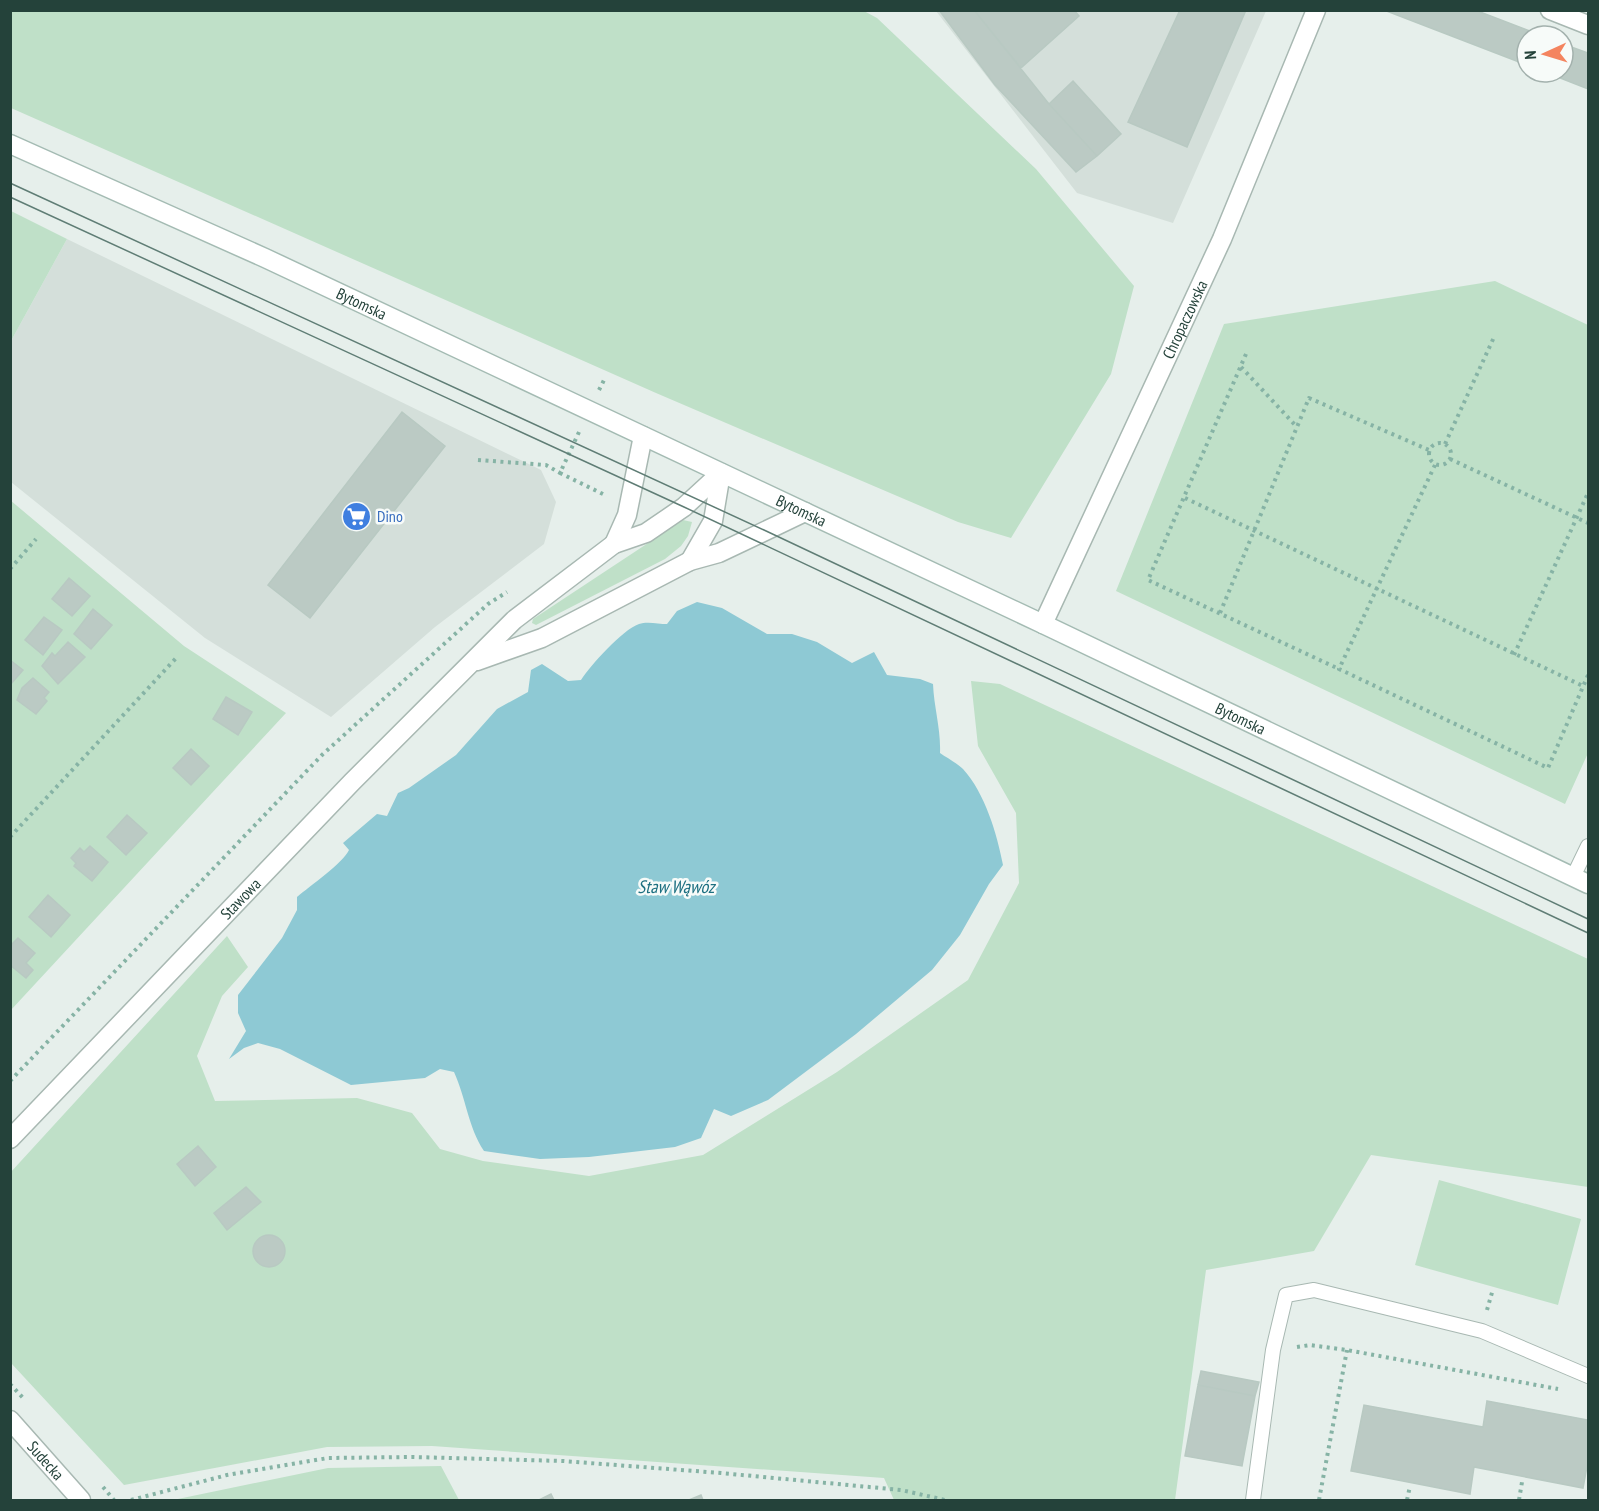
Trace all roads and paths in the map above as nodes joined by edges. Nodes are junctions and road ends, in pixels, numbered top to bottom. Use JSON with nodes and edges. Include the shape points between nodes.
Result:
{"nodes":[{"id":1,"x":1316,"y":10,"type":"edge"},
{"id":2,"x":1550,"y":10,"type":"edge"},
{"id":3,"x":1588,"y":25,"type":"edge"},
{"id":4,"x":10,"y":144,"type":"edge"},
{"id":5,"x":1495,"y":335,"type":"dead end"},
{"id":6,"x":1246,"y":354,"type":"dead end"},
{"id":7,"x":1241,"y":367,"type":"junction"},
{"id":8,"x":604,"y":380,"type":"dead end"},
{"id":9,"x":588,"y":412,"type":"junction"},
{"id":10,"x":1297,"y":427,"type":"junction"},
{"id":11,"x":643,"y":436,"type":"junction"},
{"id":12,"x":1445,"y":444,"type":"junction"},
{"id":13,"x":1429,"y":450,"type":"junction"},
{"id":14,"x":1450,"y":459,"type":"junction"},
{"id":15,"x":477,"y":460,"type":"dead end"},
{"id":16,"x":1435,"y":465,"type":"junction"},
{"id":17,"x":561,"y":472,"type":"junction"},
{"id":18,"x":721,"y":473,"type":"junction"},
{"id":19,"x":1588,"y":493,"type":"edge"},
{"id":20,"x":1185,"y":498,"type":"junction"},
{"id":21,"x":612,"y":503,"type":"dead end"},
{"id":22,"x":805,"y":512,"type":"junction"},
{"id":23,"x":1577,"y":518,"type":"junction"},
{"id":24,"x":1588,"y":523,"type":"edge"},
{"id":25,"x":1255,"y":532,"type":"junction"},
{"id":26,"x":36,"y":539,"type":"dead end"},
{"id":27,"x":614,"y":544,"type":"junction"},
{"id":28,"x":690,"y":561,"type":"junction"},
{"id":29,"x":10,"y":569,"type":"edge"},
{"id":30,"x":1377,"y":588,"type":"junction"},
{"id":31,"x":508,"y":591,"type":"dead end"},
{"id":32,"x":1220,"y":613,"type":"junction"},
{"id":33,"x":1043,"y":624,"type":"junction"},
{"id":34,"x":1514,"y":655,"type":"junction"},
{"id":35,"x":178,"y":656,"type":"dead end"},
{"id":36,"x":472,"y":662,"type":"junction"},
{"id":37,"x":1339,"y":669,"type":"junction"},
{"id":38,"x":1588,"y":675,"type":"edge"},
{"id":39,"x":1583,"y":686,"type":"junction"},
{"id":40,"x":10,"y":837,"type":"edge"},
{"id":41,"x":1588,"y":846,"type":"edge"},
{"id":42,"x":1581,"y":881,"type":"edge"},
{"id":43,"x":10,"y":1081,"type":"edge"},
{"id":44,"x":10,"y":1138,"type":"edge"},
{"id":45,"x":1273,"y":1350,"type":"junction"},
{"id":46,"x":1347,"y":1350,"type":"junction"},
{"id":47,"x":1588,"y":1376,"type":"edge"},
{"id":48,"x":1566,"y":1390,"type":"dead end"},
{"id":49,"x":10,"y":1420,"type":"edge"},
{"id":50,"x":1522,"y":1482,"type":"dead end"},
{"id":51,"x":1410,"y":1485,"type":"dead end"},
{"id":52,"x":81,"y":1500,"type":"edge"},
{"id":53,"x":131,"y":1500,"type":"edge"},
{"id":54,"x":945,"y":1500,"type":"edge"},
{"id":55,"x":1253,"y":1500,"type":"edge"},
{"id":56,"x":1319,"y":1500,"type":"edge"},
{"id":57,"x":1407,"y":1500,"type":"edge"},
{"id":58,"x":1519,"y":1500,"type":"edge"}],
"edges":[{"from":1,"to":33,"type":"street","name":"Chropaczowska","via":[[1222,239]]},
{"from":2,"to":3,"type":"street"},
{"from":4,"to":9,"type":"street","name":"Bytomska","via":[[265,258]]},
{"from":5,"to":12,"type":"path"},
{"from":6,"to":7,"type":"path"},
{"from":7,"to":10,"type":"path"},
{"from":7,"to":20,"type":"path"},
{"from":8,"to":9,"type":"path"},
{"from":9,"to":11,"type":"street","name":"Bytomska"},
{"from":9,"to":17,"type":"path"},
{"from":10,"to":13,"type":"path","via":[[1309,398]]},
{"from":10,"to":25,"type":"path"},
{"from":11,"to":18,"type":"street","name":"Bytomska"},
{"from":11,"to":27,"type":"street","via":[[627,515]]},
{"from":12,"to":13,"type":"path","via":[[1436,443]]},
{"from":12,"to":14,"type":"path","via":[[1451,450]]},
{"from":13,"to":16,"type":"path","via":[[1429,459]]},
{"from":14,"to":16,"type":"path","via":[[1444,465]]},
{"from":14,"to":23,"type":"path"},
{"from":15,"to":17,"type":"path","via":[[546,465]]},
{"from":16,"to":30,"type":"path"},
{"from":17,"to":21,"type":"path","via":[[605,492]]},
{"from":18,"to":22,"type":"street","name":"Bytomska"},
{"from":18,"to":27,"type":"street","via":[[684,507],[646,533]]},
{"from":18,"to":28,"type":"street","via":[[713,521]]},
{"from":19,"to":23,"type":"path"},
{"from":20,"to":25,"type":"path"},
{"from":20,"to":32,"type":"path","via":[[1148,580]]},
{"from":22,"to":28,"type":"street","via":[[719,553]]},
{"from":22,"to":33,"type":"street","name":"Bytomska"},
{"from":23,"to":24,"type":"path"},
{"from":23,"to":34,"type":"path"},
{"from":25,"to":30,"type":"path"},
{"from":25,"to":32,"type":"path"},
{"from":26,"to":29,"type":"path"},
{"from":27,"to":36,"type":"street","name":"Stawowa","via":[[514,620]]},
{"from":28,"to":36,"type":"street","via":[[542,638]]},
{"from":30,"to":34,"type":"path"},
{"from":30,"to":37,"type":"path"},
{"from":31,"to":43,"type":"path","via":[[488,604],[322,755]]},
{"from":32,"to":37,"type":"path"},
{"from":33,"to":42,"type":"street","name":"Bytomska"},
{"from":34,"to":39,"type":"path"},
{"from":35,"to":40,"type":"path"},
{"from":36,"to":44,"type":"street","name":"Stawowa"},
{"from":37,"to":39,"type":"path","via":[[1548,768]]},
{"from":38,"to":39,"type":"path"},
{"from":41,"to":42,"type":"lane"},
{"from":45,"to":46,"type":"path","via":[[1310,1345]]},
{"from":45,"to":47,"type":"lane","via":[[1286,1295],[1314,1290],[1482,1331]]},
{"from":45,"to":55,"type":"lane"},
{"from":46,"to":48,"type":"path"},
{"from":46,"to":56,"type":"path"},
{"from":49,"to":52,"type":"street","name":"Sudecka"},
{"from":50,"to":58,"type":"path"},
{"from":51,"to":57,"type":"path"},
{"from":53,"to":54,"type":"path","via":[[227,1475],[328,1458],[414,1457],[562,1461],[732,1474],[901,1490]]}]}
